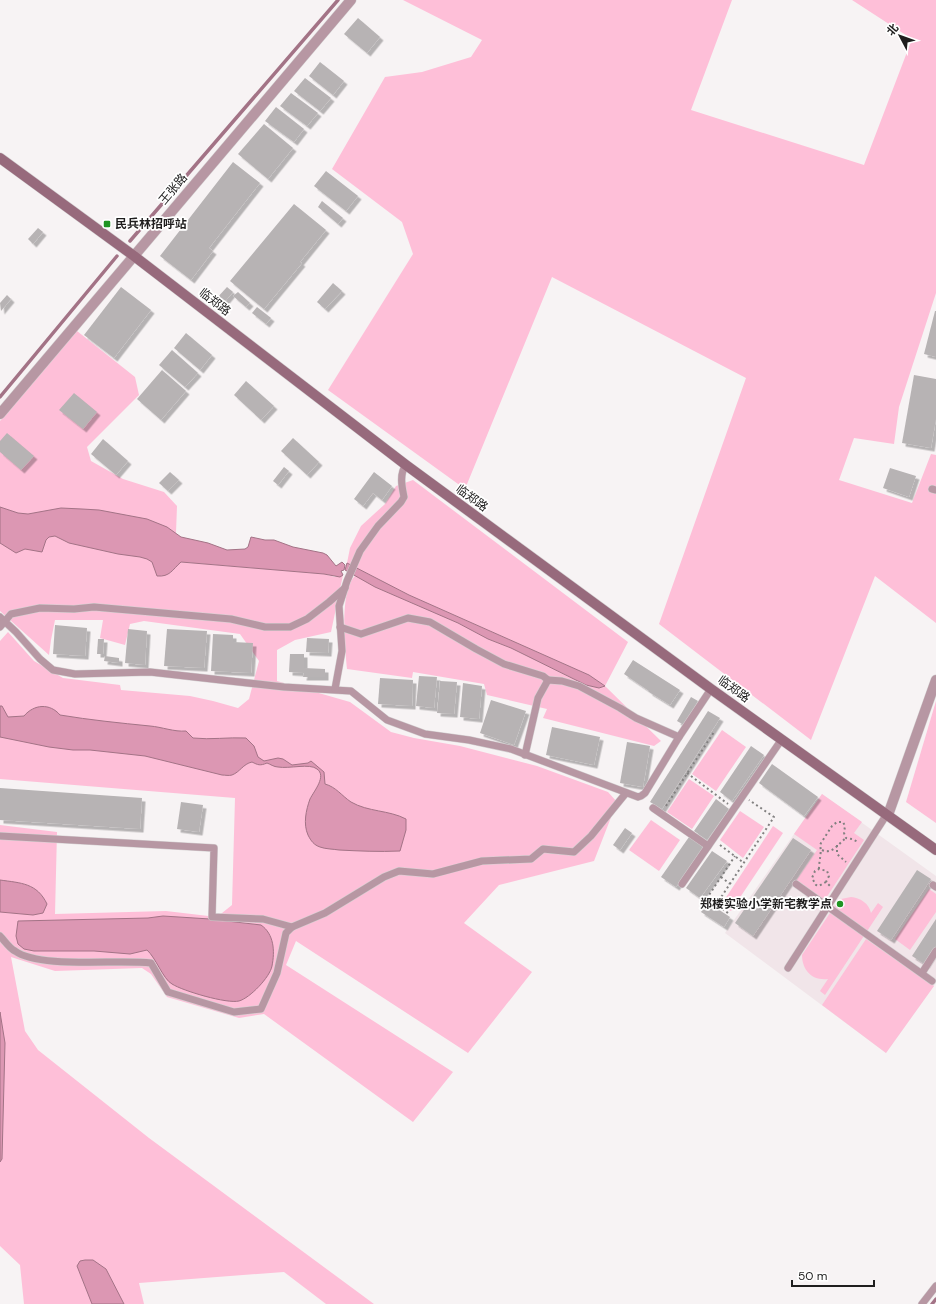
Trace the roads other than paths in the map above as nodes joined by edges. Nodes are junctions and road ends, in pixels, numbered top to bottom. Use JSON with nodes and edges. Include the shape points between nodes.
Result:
{"nodes":[{"id":1,"x":351,"y":0,"type":"edge"},
{"id":2,"x":0,"y":158,"type":"edge"},
{"id":3,"x":134,"y":256,"type":"junction"},
{"id":4,"x":0,"y":414,"type":"edge"},
{"id":5,"x":406,"y":465,"type":"junction"},
{"id":6,"x":345,"y":588,"type":"junction"},
{"id":7,"x":2,"y":622,"type":"edge"},
{"id":8,"x":340,"y":626,"type":"junction"},
{"id":9,"x":548,"y":680,"type":"junction"},
{"id":10,"x":936,"y":680,"type":"edge"},
{"id":11,"x":711,"y":688,"type":"junction"},
{"id":12,"x":335,"y":689,"type":"junction"},
{"id":13,"x":679,"y":737,"type":"junction"},
{"id":14,"x":782,"y":739,"type":"junction"},
{"id":15,"x":525,"y":755,"type":"junction"},
{"id":16,"x":626,"y":793,"type":"junction"},
{"id":17,"x":653,"y":808,"type":"dead end"},
{"id":18,"x":887,"y":815,"type":"junction"},
{"id":19,"x":0,"y":836,"type":"edge"},
{"id":20,"x":708,"y":846,"type":"junction"},
{"id":21,"x":936,"y":850,"type":"edge"},
{"id":22,"x":682,"y":884,"type":"dead end"},
{"id":23,"x":796,"y":884,"type":"dead end"},
{"id":24,"x":828,"y":907,"type":"junction"},
{"id":25,"x":292,"y":927,"type":"junction"},
{"id":26,"x":0,"y":936,"type":"edge"},
{"id":27,"x":936,"y":951,"type":"edge"},
{"id":28,"x":788,"y":968,"type":"dead end"},
{"id":29,"x":922,"y":973,"type":"junction"},
{"id":30,"x":932,"y":981,"type":"dead end"},
{"id":31,"x":936,"y":1286,"type":"edge"},
{"id":32,"x":922,"y":1304,"type":"edge"}],
"edges":[{"from":1,"to":3,"type":"street","name":"王张路"},
{"from":2,"to":3,"type":"main road","name":"临郑路"},
{"from":3,"to":4,"type":"street","name":"王张路"},
{"from":3,"to":5,"type":"main road","name":"临郑路"},
{"from":5,"to":6,"type":"lane","via":[[402,470],[404,497],[360,551]]},
{"from":5,"to":11,"type":"main road","name":"临郑路"},
{"from":6,"to":7,"type":"lane","via":[[308,619],[290,627],[265,627],[231,619],[94,606],[74,609],[40,608],[11,614]]},
{"from":6,"to":8,"type":"lane","via":[[339,606]]},
{"from":7,"to":12,"type":"lane","via":[[16,632],[53,670],[75,674],[150,672],[284,687]]},
{"from":8,"to":9,"type":"lane","via":[[361,634],[408,618],[430,622],[504,664]]},
{"from":8,"to":12,"type":"lane","via":[[342,651]]},
{"from":9,"to":13,"type":"lane","via":[[579,686],[636,718]]},
{"from":9,"to":15,"type":"lane","via":[[538,698]]},
{"from":10,"to":18,"type":"street"},
{"from":11,"to":13,"type":"lane"},
{"from":11,"to":14,"type":"main road","name":"临郑路"},
{"from":12,"to":15,"type":"lane","via":[[351,691],[387,720],[425,734],[469,740],[511,749]]},
{"from":13,"to":16,"type":"lane","via":[[643,795],[638,797]]},
{"from":14,"to":18,"type":"main road","name":"临郑路"},
{"from":14,"to":20,"type":"lane"},
{"from":15,"to":16,"type":"lane"},
{"from":16,"to":25,"type":"lane","via":[[591,836],[574,852],[543,849],[531,859],[482,861],[433,874],[399,871],[384,877],[325,913]]},
{"from":17,"to":20,"type":"lane"},
{"from":18,"to":21,"type":"main road","name":"临郑路"},
{"from":18,"to":24,"type":"lane"},
{"from":19,"to":25,"type":"lane","via":[[214,848],[212,918],[263,919]]},
{"from":20,"to":22,"type":"lane"},
{"from":23,"to":24,"type":"lane"},
{"from":24,"to":28,"type":"lane"},
{"from":24,"to":29,"type":"lane"},
{"from":25,"to":26,"type":"lane","via":[[286,933],[277,973],[261,1009],[234,1012],[168,992],[151,963],[32,959],[15,952]]},
{"from":27,"to":29,"type":"lane"},
{"from":29,"to":30,"type":"lane"},
{"from":31,"to":32,"type":"lane"}]}
